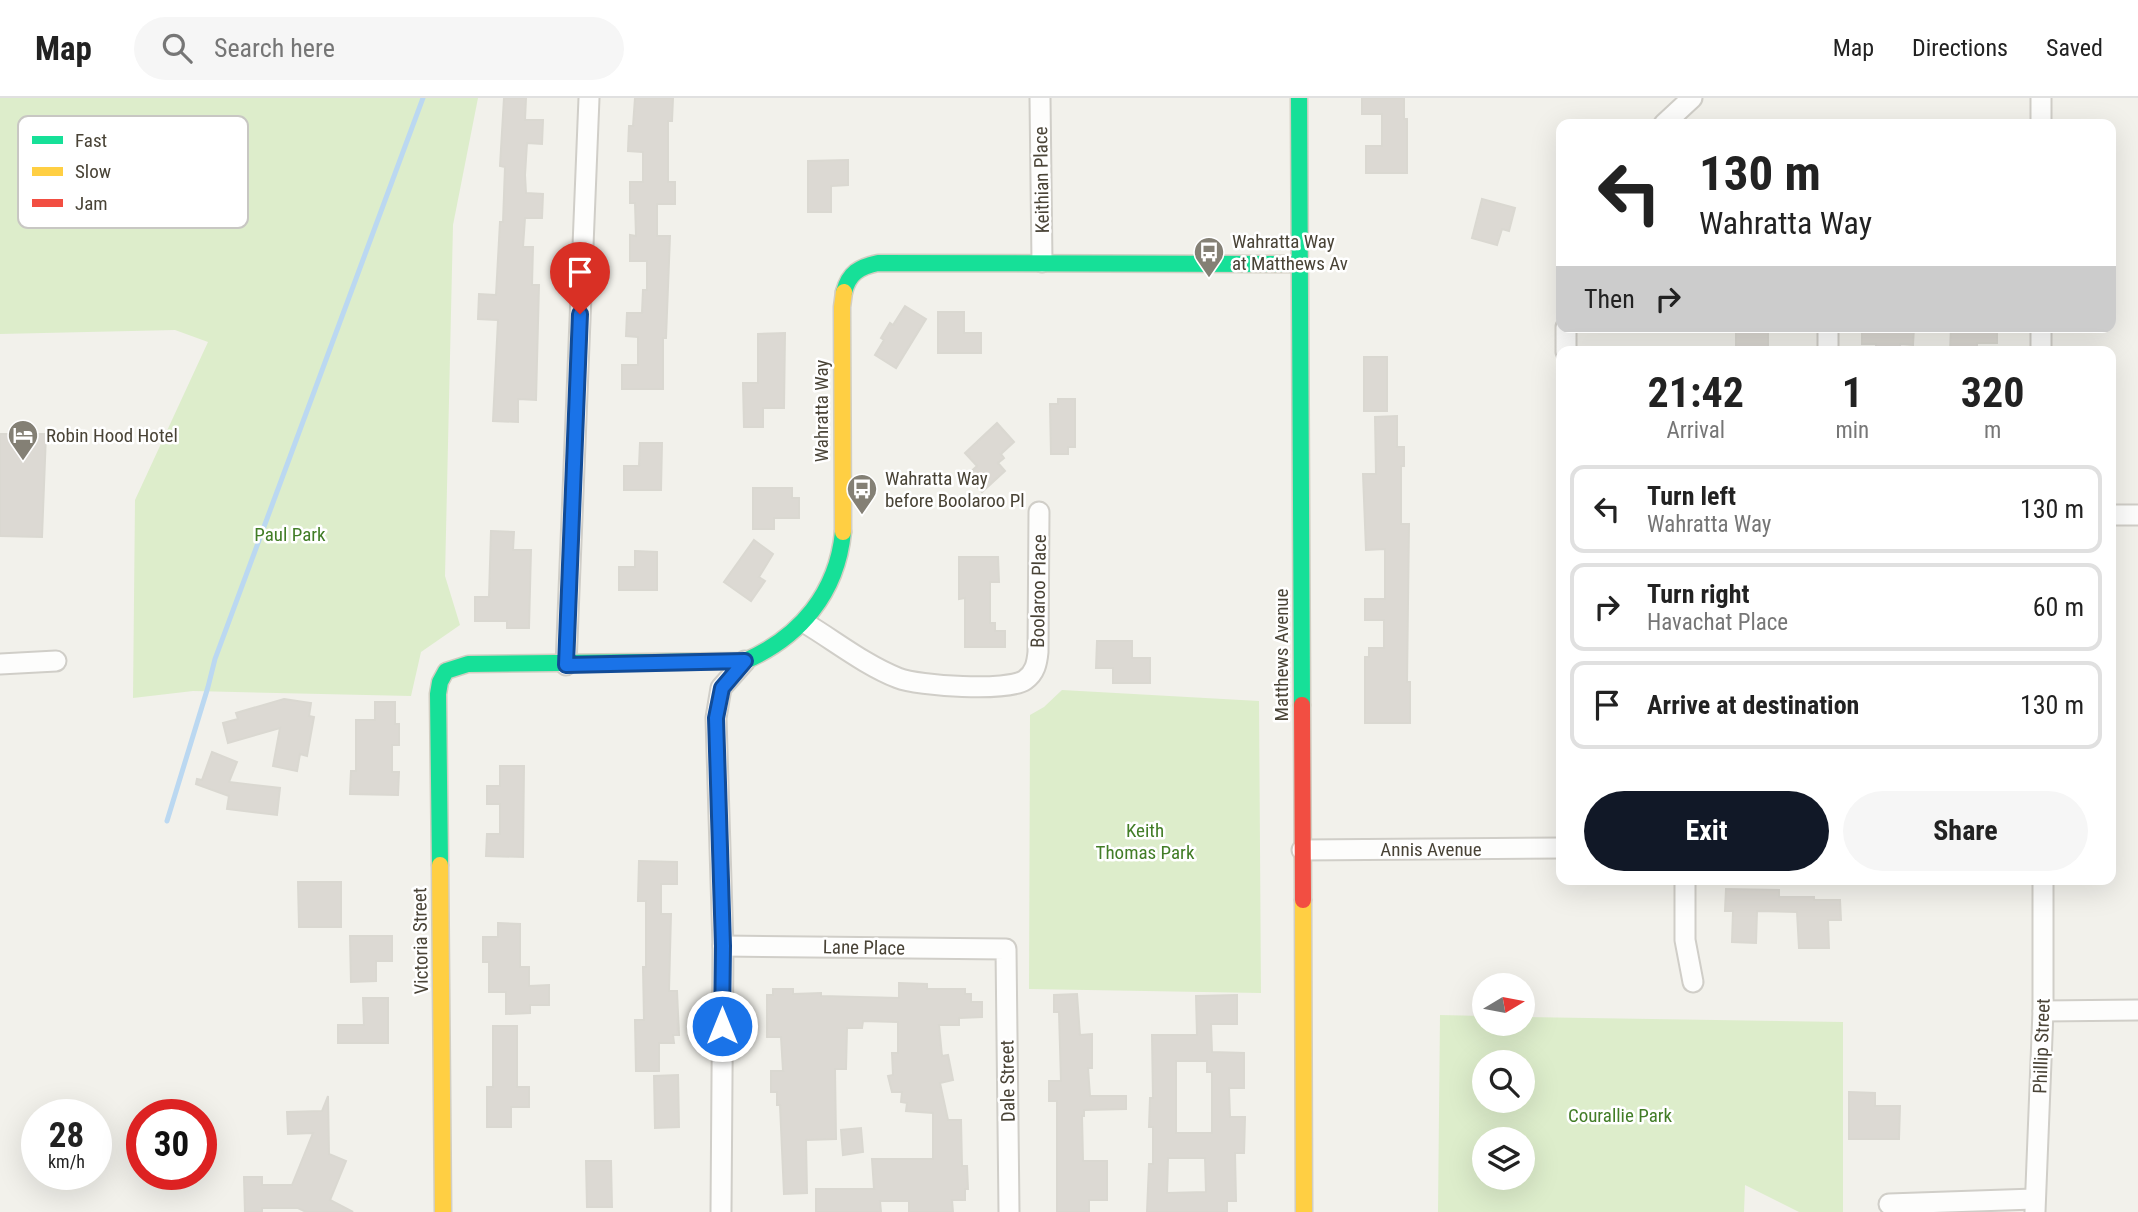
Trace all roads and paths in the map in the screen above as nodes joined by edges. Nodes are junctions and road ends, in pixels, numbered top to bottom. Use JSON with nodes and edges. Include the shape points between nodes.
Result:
{"nodes":[{"id":1,"x":589,"y":98,"type":"edge"},
{"id":2,"x":1040,"y":98,"type":"edge"},
{"id":3,"x":1299,"y":98,"type":"edge"},
{"id":4,"x":1692,"y":98,"type":"edge"},
{"id":5,"x":2041,"y":98,"type":"edge"},
{"id":6,"x":1669,"y":119,"type":"edge"},
{"id":7,"x":2041,"y":119,"type":"edge"},
{"id":8,"x":1042,"y":262,"type":"junction"},
{"id":9,"x":1301,"y":264,"type":"junction"},
{"id":10,"x":1039,"y":512,"type":"dead end"},
{"id":11,"x":2116,"y":515,"type":"edge"},
{"id":12,"x":2138,"y":515,"type":"edge"},
{"id":13,"x":805,"y":623,"type":"junction"},
{"id":14,"x":56,"y":661,"type":"dead end"},
{"id":15,"x":745,"y":661,"type":"junction"},
{"id":16,"x":0,"y":664,"type":"edge"},
{"id":17,"x":566,"y":665,"type":"junction"},
{"id":18,"x":446,"y":671,"type":"joint"},
{"id":19,"x":1556,"y":848,"type":"edge"},
{"id":20,"x":1302,"y":850,"type":"junction"},
{"id":21,"x":1685,"y":885,"type":"edge"},
{"id":22,"x":2043,"y":885,"type":"edge"},
{"id":23,"x":723,"y":946,"type":"junction"},
{"id":24,"x":1006,"y":949,"type":"joint"},
{"id":25,"x":1693,"y":982,"type":"dead end"},
{"id":26,"x":2138,"y":1010,"type":"edge"},
{"id":27,"x":2043,"y":1011,"type":"junction"},
{"id":28,"x":1889,"y":1204,"type":"dead end"},
{"id":29,"x":2035,"y":1206,"type":"edge"},
{"id":30,"x":443,"y":1212,"type":"edge"},
{"id":31,"x":722,"y":1212,"type":"edge"},
{"id":32,"x":1009,"y":1212,"type":"edge"},
{"id":33,"x":1304,"y":1212,"type":"edge"}],
"edges":[{"from":1,"to":17,"type":"street"},
{"from":2,"to":8,"type":"street","name":"Keithian Place"},
{"from":3,"to":9,"type":"street","name":"Matthews Avenue"},
{"from":4,"to":6,"type":"street"},
{"from":5,"to":7,"type":"street"},
{"from":8,"to":9,"type":"street","name":"Wahratta Way"},
{"from":8,"to":13,"type":"street","name":"Wahratta Way","via":[[878,263],[863,265],[850,274],[842,307],[840,553],[825,593]]},
{"from":9,"to":20,"type":"street","name":"Matthews Avenue"},
{"from":10,"to":13,"type":"street","name":"Boolaroo Place","via":[[1037,665],[1024,681],[1010,685],[914,684],[883,671]]},
{"from":11,"to":12,"type":"street"},
{"from":13,"to":15,"type":"street","name":"Wahratta Way","via":[[780,643]]},
{"from":14,"to":16,"type":"street"},
{"from":15,"to":17,"type":"street","name":"Wahratta Way"},
{"from":15,"to":23,"type":"street","via":[[722,688],[717,710]]},
{"from":17,"to":18,"type":"street","name":"Wahratta Way","via":[[468,664]]},
{"from":18,"to":30,"type":"street","name":"Victoria Street","via":[[438,694]]},
{"from":19,"to":20,"type":"street","name":"Annis Avenue"},
{"from":20,"to":33,"type":"street","name":"Matthews Avenue"},
{"from":21,"to":25,"type":"street","via":[[1685,940]]},
{"from":22,"to":27,"type":"street","name":"Phillip Street"},
{"from":23,"to":24,"type":"street","name":"Lane Place"},
{"from":23,"to":31,"type":"street"},
{"from":24,"to":32,"type":"street","name":"Dale Street"},
{"from":26,"to":27,"type":"street"},
{"from":27,"to":29,"type":"street","name":"Phillip Street"},
{"from":28,"to":29,"type":"street"}]}
